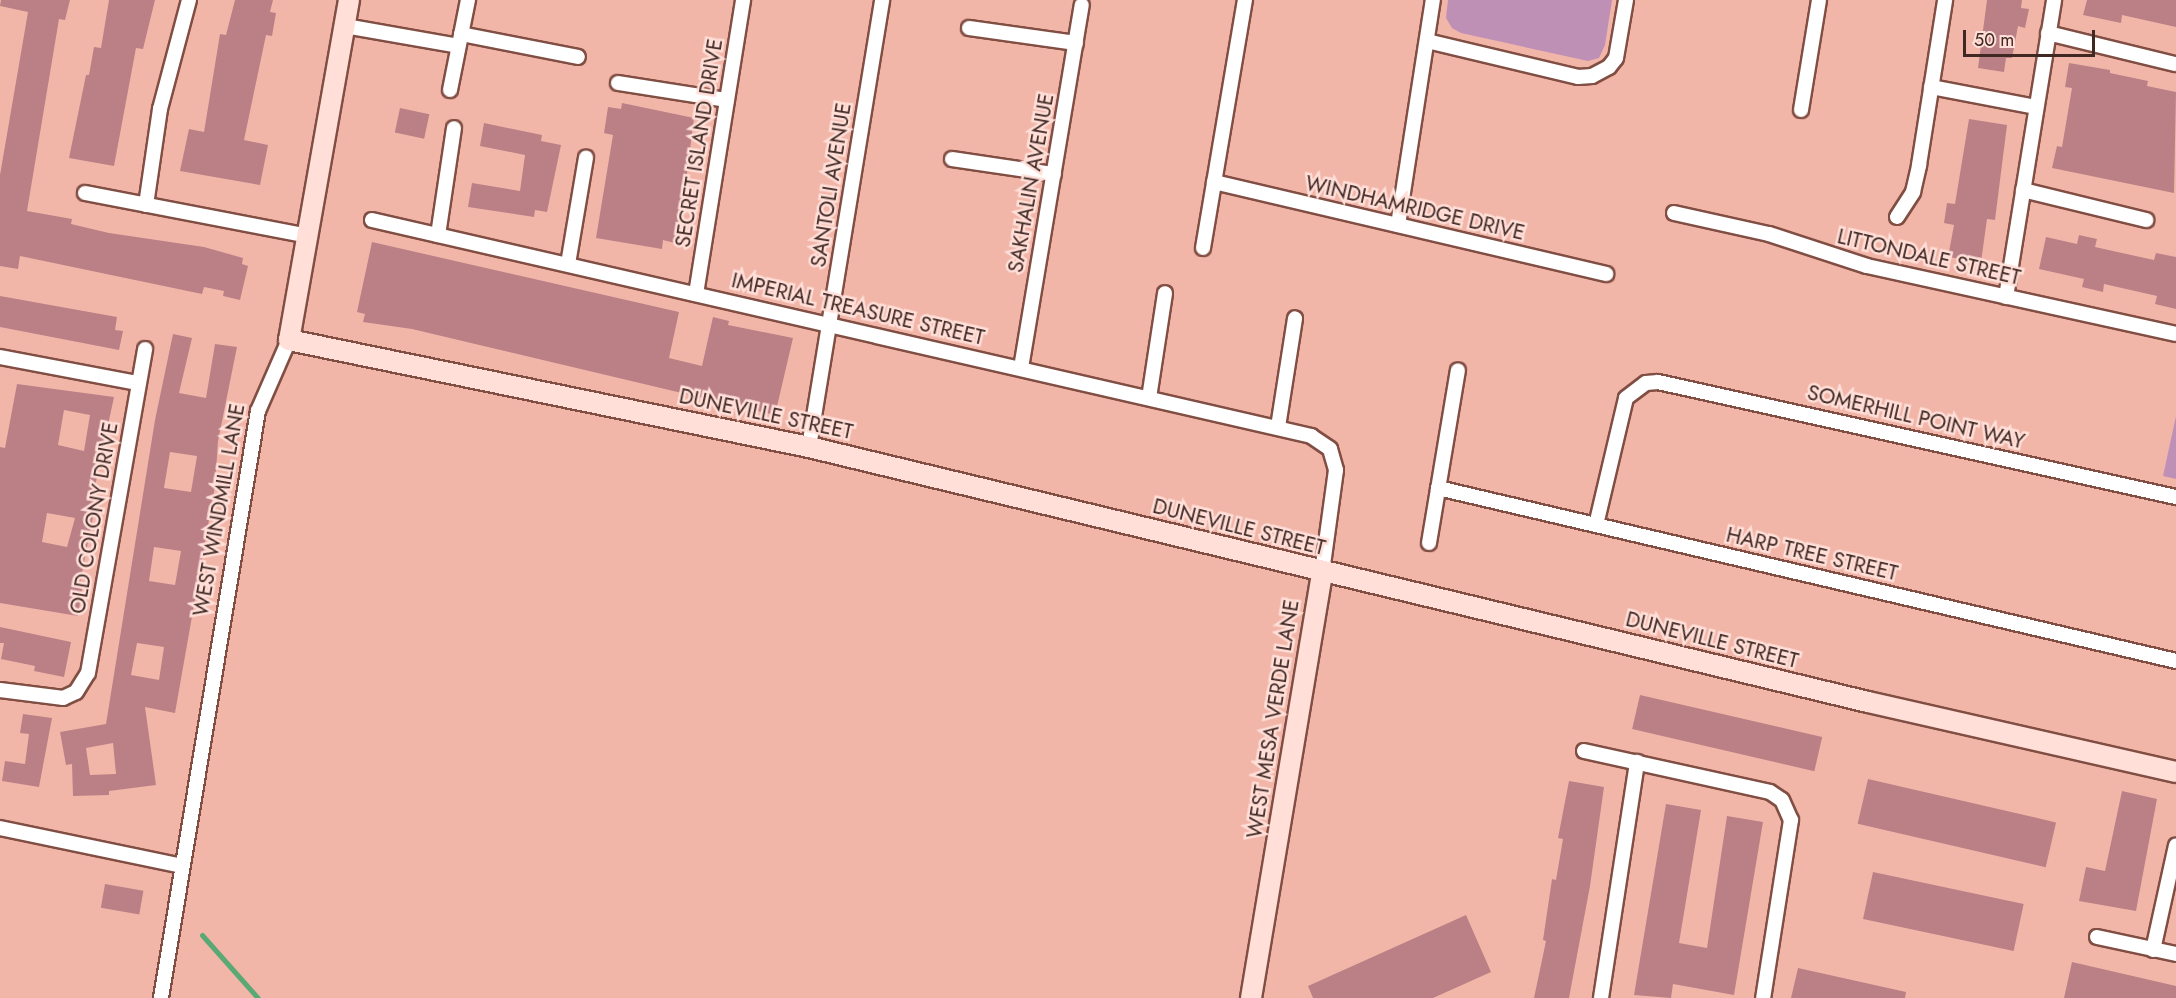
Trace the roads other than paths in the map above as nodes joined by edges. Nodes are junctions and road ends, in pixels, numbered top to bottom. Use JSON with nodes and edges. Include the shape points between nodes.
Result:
{"nodes":[{"id":1,"x":189,"y":0,"type":"edge"},
{"id":2,"x":349,"y":0,"type":"edge"},
{"id":3,"x":468,"y":0,"type":"edge"},
{"id":4,"x":744,"y":0,"type":"edge"},
{"id":5,"x":882,"y":0,"type":"edge"},
{"id":6,"x":1245,"y":0,"type":"edge"},
{"id":7,"x":1433,"y":0,"type":"edge"},
{"id":8,"x":1626,"y":0,"type":"edge"},
{"id":9,"x":1819,"y":0,"type":"edge"},
{"id":10,"x":1945,"y":0,"type":"edge"},
{"id":11,"x":2054,"y":0,"type":"edge"},
{"id":12,"x":1082,"y":6,"type":"dead end"},
{"id":13,"x":345,"y":26,"type":"junction"},
{"id":14,"x":969,"y":28,"type":"dead end"},
{"id":15,"x":2048,"y":33,"type":"junction"},
{"id":16,"x":459,"y":40,"type":"junction"},
{"id":17,"x":1427,"y":41,"type":"junction"},
{"id":18,"x":1076,"y":43,"type":"junction"},
{"id":19,"x":578,"y":57,"type":"dead end"},
{"id":20,"x":2175,"y":64,"type":"edge"},
{"id":21,"x":618,"y":83,"type":"dead end"},
{"id":22,"x":1931,"y":87,"type":"junction"},
{"id":23,"x":450,"y":90,"type":"dead end"},
{"id":24,"x":727,"y":100,"type":"junction"},
{"id":25,"x":2036,"y":107,"type":"junction"},
{"id":26,"x":1801,"y":110,"type":"dead end"},
{"id":27,"x":454,"y":128,"type":"dead end"},
{"id":28,"x":586,"y":158,"type":"dead end"},
{"id":29,"x":952,"y":159,"type":"dead end"},
{"id":30,"x":1054,"y":174,"type":"junction"},
{"id":31,"x":1214,"y":182,"type":"junction"},
{"id":32,"x":2023,"y":190,"type":"junction"},
{"id":33,"x":85,"y":193,"type":"dead end"},
{"id":34,"x":146,"y":205,"type":"junction"},
{"id":35,"x":1674,"y":213,"type":"dead end"},
{"id":36,"x":1898,"y":217,"type":"dead end"},
{"id":37,"x":372,"y":220,"type":"dead end"},
{"id":38,"x":2146,"y":220,"type":"dead end"},
{"id":39,"x":1398,"y":225,"type":"junction"},
{"id":40,"x":438,"y":235,"type":"junction"},
{"id":41,"x":309,"y":236,"type":"junction"},
{"id":42,"x":1203,"y":248,"type":"dead end"},
{"id":43,"x":568,"y":264,"type":"junction"},
{"id":44,"x":1606,"y":274,"type":"dead end"},
{"id":45,"x":1165,"y":293,"type":"dead end"},
{"id":46,"x":696,"y":294,"type":"junction"},
{"id":47,"x":2006,"y":297,"type":"junction"},
{"id":48,"x":1295,"y":318,"type":"dead end"},
{"id":49,"x":830,"y":324,"type":"junction"},
{"id":50,"x":2176,"y":334,"type":"edge"},
{"id":51,"x":289,"y":340,"type":"junction"},
{"id":52,"x":145,"y":349,"type":"dead end"},
{"id":53,"x":0,"y":357,"type":"edge"},
{"id":54,"x":1021,"y":368,"type":"junction"},
{"id":55,"x":1458,"y":370,"type":"dead end"},
{"id":56,"x":138,"y":383,"type":"junction"},
{"id":57,"x":1149,"y":398,"type":"junction"},
{"id":58,"x":1278,"y":427,"type":"junction"},
{"id":59,"x":809,"y":447,"type":"junction"},
{"id":60,"x":1330,"y":449,"type":"joint"},
{"id":61,"x":1438,"y":488,"type":"junction"},
{"id":62,"x":2176,"y":497,"type":"edge"},
{"id":63,"x":1596,"y":525,"type":"junction"},
{"id":64,"x":1430,"y":543,"type":"dead end"},
{"id":65,"x":1322,"y":572,"type":"junction"},
{"id":66,"x":2176,"y":661,"type":"edge"},
{"id":67,"x":0,"y":690,"type":"edge"},
{"id":68,"x":1584,"y":751,"type":"dead end"},
{"id":69,"x":1637,"y":762,"type":"junction"},
{"id":70,"x":2176,"y":772,"type":"edge"},
{"id":71,"x":0,"y":828,"type":"edge"},
{"id":72,"x":2176,"y":845,"type":"edge"},
{"id":73,"x":182,"y":866,"type":"junction"},
{"id":74,"x":2097,"y":938,"type":"dead end"},
{"id":75,"x":2153,"y":950,"type":"junction"},
{"id":76,"x":2176,"y":954,"type":"edge"},
{"id":77,"x":160,"y":998,"type":"edge"},
{"id":78,"x":1251,"y":998,"type":"edge"},
{"id":79,"x":1600,"y":998,"type":"edge"},
{"id":80,"x":1763,"y":998,"type":"edge"}],
"edges":[{"from":1,"to":34,"type":"street","via":[[160,109]]},
{"from":2,"to":13,"type":"street","name":"WEST WINDMILL LANE"},
{"from":3,"to":16,"type":"street"},
{"from":4,"to":24,"type":"street","name":"SECRET ISLAND DRIVE"},
{"from":5,"to":49,"type":"street","name":"SANTOLI AVENUE"},
{"from":6,"to":31,"type":"street"},
{"from":7,"to":17,"type":"street"},
{"from":8,"to":17,"type":"street","via":[[1616,58],[1609,67],[1578,77]]},
{"from":9,"to":26,"type":"street"},
{"from":10,"to":22,"type":"street"},
{"from":11,"to":15,"type":"street"},
{"from":12,"to":18,"type":"street","name":"SAKHALIN AVENUE"},
{"from":13,"to":16,"type":"street"},
{"from":13,"to":41,"type":"street","name":"WEST WINDMILL LANE"},
{"from":14,"to":18,"type":"street"},
{"from":15,"to":20,"type":"street"},
{"from":15,"to":25,"type":"street"},
{"from":16,"to":19,"type":"street"},
{"from":16,"to":23,"type":"street"},
{"from":17,"to":39,"type":"street"},
{"from":18,"to":30,"type":"street","name":"SAKHALIN AVENUE"},
{"from":21,"to":24,"type":"street"},
{"from":22,"to":25,"type":"street"},
{"from":22,"to":36,"type":"street","via":[[1913,192]]},
{"from":24,"to":46,"type":"street","name":"SECRET ISLAND DRIVE"},
{"from":25,"to":32,"type":"street"},
{"from":27,"to":40,"type":"street"},
{"from":28,"to":43,"type":"street"},
{"from":29,"to":30,"type":"street"},
{"from":30,"to":54,"type":"street","name":"SAKHALIN AVENUE"},
{"from":31,"to":39,"type":"street","name":"WINDHAMRIDGE DRIVE"},
{"from":31,"to":42,"type":"street"},
{"from":32,"to":38,"type":"street"},
{"from":32,"to":47,"type":"street"},
{"from":33,"to":34,"type":"street"},
{"from":34,"to":41,"type":"street"},
{"from":35,"to":47,"type":"street","name":"LITTONDALE STREET","via":[[1770,234],[1867,266]]},
{"from":37,"to":40,"type":"street","name":"IMPERIAL TREASURE STREET"},
{"from":39,"to":44,"type":"street","name":"WINDHAMRIDGE DRIVE"},
{"from":40,"to":43,"type":"street","name":"IMPERIAL TREASURE STREET"},
{"from":41,"to":51,"type":"street","name":"WEST WINDMILL LANE"},
{"from":43,"to":46,"type":"street","name":"IMPERIAL TREASURE STREET"},
{"from":45,"to":57,"type":"street"},
{"from":46,"to":49,"type":"street","name":"IMPERIAL TREASURE STREET"},
{"from":47,"to":50,"type":"street","name":"LITTONDALE STREET"},
{"from":48,"to":58,"type":"street"},
{"from":49,"to":54,"type":"street","name":"IMPERIAL TREASURE STREET"},
{"from":49,"to":59,"type":"street","name":"SANTOLI AVENUE"},
{"from":51,"to":59,"type":"street","name":"DUNEVILLE STREET"},
{"from":51,"to":73,"type":"street","name":"WEST WINDMILL LANE","via":[[258,411]]},
{"from":52,"to":56,"type":"street","name":"OLD COLONY DRIVE"},
{"from":53,"to":56,"type":"street"},
{"from":54,"to":57,"type":"street","name":"IMPERIAL TREASURE STREET"},
{"from":55,"to":61,"type":"street"},
{"from":56,"to":67,"type":"street","name":"OLD COLONY DRIVE","via":[[88,673],[76,692],[52,698]]},
{"from":57,"to":58,"type":"street","name":"IMPERIAL TREASURE STREET"},
{"from":58,"to":60,"type":"street","name":"IMPERIAL TREASURE STREET","via":[[1311,436]]},
{"from":59,"to":65,"type":"street","name":"DUNEVILLE STREET"},
{"from":60,"to":65,"type":"street","name":"WEST MESA VERDE LANE","via":[[1336,470]]},
{"from":61,"to":63,"type":"street","name":"HARP TREE STREET"},
{"from":61,"to":64,"type":"street"},
{"from":62,"to":63,"type":"street","name":"SOMERHILL POINT WAY","via":[[1677,384],[1646,383],[1626,398],[1621,410]]},
{"from":63,"to":66,"type":"street","name":"HARP TREE STREET"},
{"from":65,"to":70,"type":"street","name":"DUNEVILLE STREET"},
{"from":65,"to":78,"type":"street","name":"WEST MESA VERDE LANE"},
{"from":68,"to":69,"type":"street"},
{"from":69,"to":79,"type":"street"},
{"from":69,"to":80,"type":"street","via":[[1770,792],[1782,800],[1791,820]]},
{"from":71,"to":73,"type":"street"},
{"from":72,"to":75,"type":"street"},
{"from":73,"to":77,"type":"street","name":"WEST WINDMILL LANE"},
{"from":74,"to":75,"type":"street"},
{"from":75,"to":76,"type":"street"}]}
